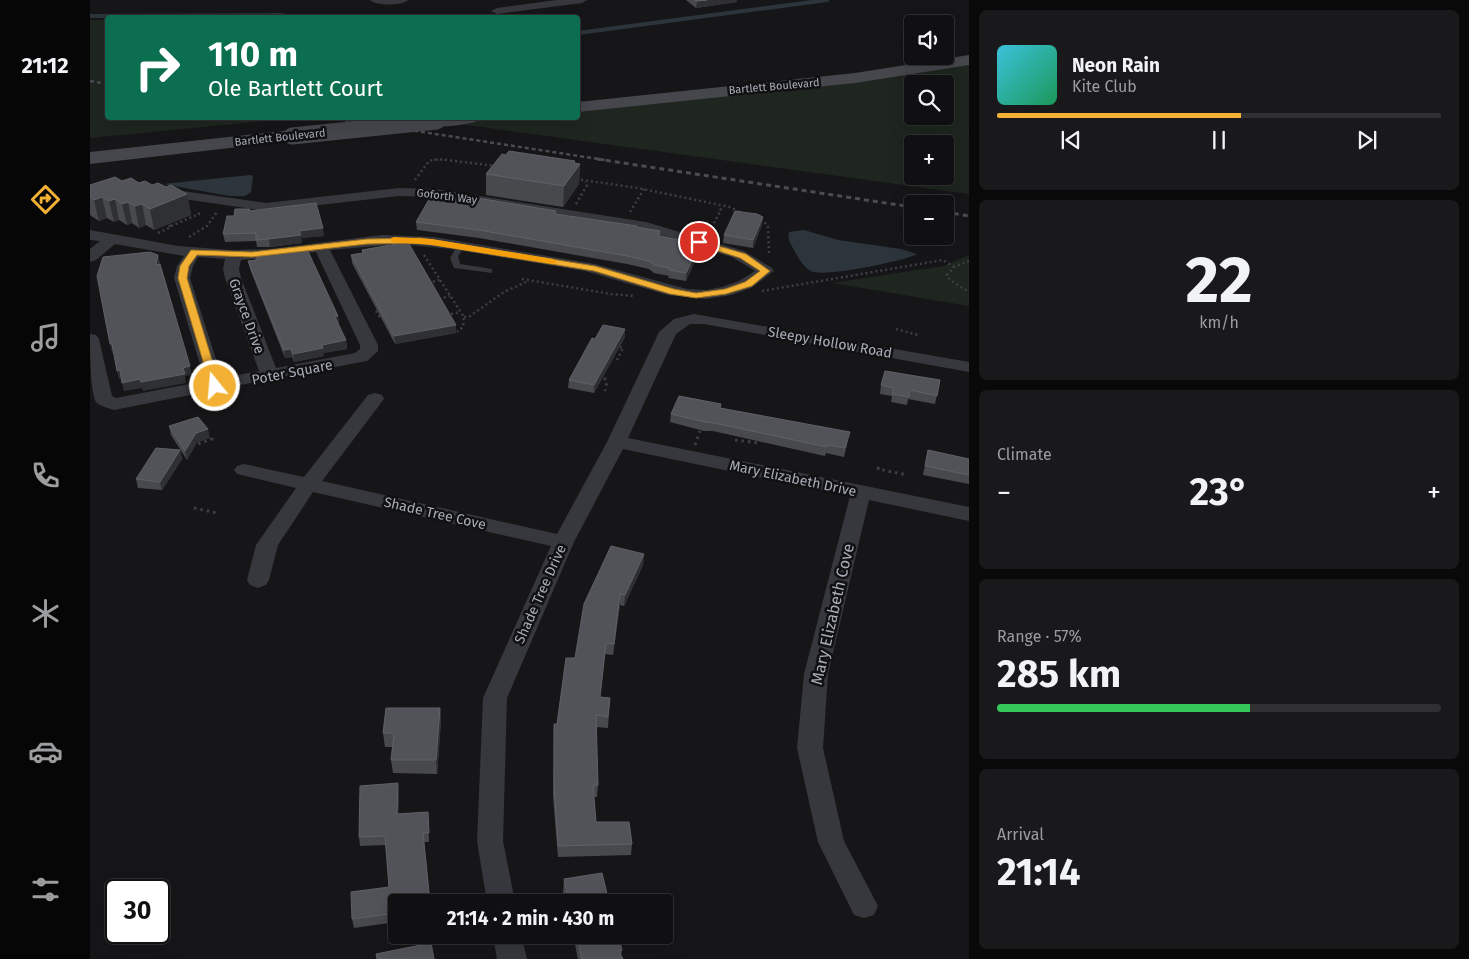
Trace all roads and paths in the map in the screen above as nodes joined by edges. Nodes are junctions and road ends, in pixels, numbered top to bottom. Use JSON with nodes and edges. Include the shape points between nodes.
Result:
{"nodes":[{"id":1,"x":375,"y":0,"type":"edge"},
{"id":2,"x":403,"y":0,"type":"edge"},
{"id":3,"x":486,"y":0,"type":"edge"},
{"id":4,"x":582,"y":0,"type":"edge"},
{"id":5,"x":500,"y":14,"type":"edge"},
{"id":6,"x":969,"y":48,"type":"edge"},
{"id":7,"x":954,"y":50,"type":"edge"},
{"id":8,"x":904,"y":57,"type":"edge"},
{"id":9,"x":969,"y":60,"type":"edge"},
{"id":10,"x":580,"y":95,"type":"edge"},
{"id":11,"x":580,"y":107,"type":"edge"},
{"id":12,"x":350,"y":120,"type":"edge"},
{"id":13,"x":448,"y":120,"type":"edge"},
{"id":14,"x":292,"y":130,"type":"junction"},
{"id":15,"x":90,"y":145,"type":"edge"},
{"id":16,"x":90,"y":158,"type":"edge"},
{"id":17,"x":502,"y":167,"type":"edge"},
{"id":18,"x":567,"y":178,"type":"edge"},
{"id":19,"x":585,"y":181,"type":"junction"},
{"id":20,"x":413,"y":183,"type":"dead end"},
{"id":21,"x":146,"y":190,"type":"edge"},
{"id":22,"x":644,"y":190,"type":"junction"},
{"id":23,"x":229,"y":203,"type":"junction"},
{"id":24,"x":575,"y":205,"type":"dead end"},
{"id":25,"x":718,"y":205,"type":"junction"},
{"id":26,"x":195,"y":209,"type":"dead end"},
{"id":27,"x":629,"y":213,"type":"dead end"},
{"id":28,"x":744,"y":215,"type":"edge"},
{"id":29,"x":758,"y":218,"type":"edge"},
{"id":30,"x":170,"y":226,"type":"edge"},
{"id":31,"x":708,"y":233,"type":"dead end"},
{"id":32,"x":90,"y":235,"type":"edge"},
{"id":33,"x":112,"y":239,"type":"junction"},
{"id":34,"x":461,"y":246,"type":"junction"},
{"id":35,"x":321,"y":247,"type":"junction"},
{"id":36,"x":172,"y":249,"type":"junction"},
{"id":37,"x":422,"y":251,"type":"dead end"},
{"id":38,"x":194,"y":252,"type":"junction"},
{"id":39,"x":769,"y":253,"type":"dead end"},
{"id":40,"x":234,"y":255,"type":"junction"},
{"id":41,"x":90,"y":257,"type":"edge"},
{"id":42,"x":969,"y":261,"type":"edge"},
{"id":43,"x":431,"y":266,"type":"junction"},
{"id":44,"x":425,"y":268,"type":"edge"},
{"id":45,"x":490,"y":271,"type":"dead end"},
{"id":46,"x":440,"y":280,"type":"junction"},
{"id":47,"x":529,"y":281,"type":"dead end"},
{"id":48,"x":422,"y":284,"type":"edge"},
{"id":49,"x":969,"y":292,"type":"edge"},
{"id":50,"x":450,"y":296,"type":"junction"},
{"id":51,"x":438,"y":299,"type":"edge"},
{"id":52,"x":376,"y":311,"type":"edge"},
{"id":53,"x":460,"y":312,"type":"junction"},
{"id":54,"x":392,"y":315,"type":"edge"},
{"id":55,"x":442,"y":316,"type":"edge"},
{"id":56,"x":464,"y":318,"type":"junction"},
{"id":57,"x":690,"y":318,"type":"joint"},
{"id":58,"x":896,"y":329,"type":"dead end"},
{"id":59,"x":457,"y":332,"type":"edge"},
{"id":60,"x":918,"y":335,"type":"dead end"},
{"id":61,"x":90,"y":339,"type":"edge"},
{"id":62,"x":620,"y":347,"type":"edge"},
{"id":63,"x":617,"y":360,"type":"dead end"},
{"id":64,"x":969,"y":367,"type":"edge"},
{"id":65,"x":270,"y":376,"type":"junction"},
{"id":66,"x":604,"y":378,"type":"edge"},
{"id":67,"x":215,"y":386,"type":"junction"},
{"id":68,"x":605,"y":391,"type":"dead end"},
{"id":69,"x":375,"y":400,"type":"dead end"},
{"id":70,"x":700,"y":431,"type":"edge"},
{"id":71,"x":211,"y":437,"type":"dead end"},
{"id":72,"x":735,"y":440,"type":"dead end"},
{"id":73,"x":617,"y":442,"type":"junction"},
{"id":74,"x":759,"y":443,"type":"edge"},
{"id":75,"x":694,"y":445,"type":"dead end"},
{"id":76,"x":191,"y":446,"type":"edge"},
{"id":77,"x":879,"y":467,"type":"dead end"},
{"id":78,"x":244,"y":470,"type":"dead end"},
{"id":79,"x":907,"y":475,"type":"dead end"},
{"id":80,"x":308,"y":484,"type":"junction"},
{"id":81,"x":861,"y":492,"type":"junction"},
{"id":82,"x":194,"y":508,"type":"dead end"},
{"id":83,"x":217,"y":513,"type":"dead end"},
{"id":84,"x":969,"y":514,"type":"edge"},
{"id":85,"x":563,"y":542,"type":"junction"},
{"id":86,"x":258,"y":580,"type":"dead end"},
{"id":87,"x":500,"y":894,"type":"edge"},
{"id":88,"x":864,"y":906,"type":"dead end"},
{"id":89,"x":509,"y":944,"type":"edge"},
{"id":90,"x":512,"y":959,"type":"edge"}],
"edges":[{"from":1,"to":2,"type":"street"},
{"from":3,"to":5,"type":"street"},
{"from":4,"to":5,"type":"street"},
{"from":6,"to":7,"type":"main road"},
{"from":8,"to":10,"type":"main road","name":"Bartlett Boulevard"},
{"from":9,"to":11,"type":"main road","name":"Bartlett Boulevard","via":[[855,78]]},
{"from":12,"to":14,"type":"main road","name":"Bartlett Boulevard"},
{"from":13,"to":14,"type":"main road","name":"Bartlett Boulevard","bridge":true},
{"from":14,"to":15,"type":"main road","name":"Bartlett Boulevard"},
{"from":14,"to":16,"type":"main road","name":"Bartlett Boulevard"},
{"from":17,"to":20,"type":"path","via":[[438,159],[429,161]]},
{"from":18,"to":19,"type":"path"},
{"from":19,"to":22,"type":"path"},
{"from":19,"to":24,"type":"path","via":[[586,188]]},
{"from":21,"to":23,"type":"street","name":"Goforth Way"},
{"from":22,"to":25,"type":"path"},
{"from":22,"to":27,"type":"path"},
{"from":23,"to":34,"type":"street","name":"Goforth Way","via":[[266,207],[399,192],[435,193],[646,227],[738,254],[766,271],[748,284],[696,296],[595,269]]},
{"from":23,"to":36,"type":"path","via":[[213,216],[207,226]]},
{"from":25,"to":28,"type":"path"},
{"from":25,"to":31,"type":"path","via":[[721,210]]},
{"from":26,"to":30,"type":"path","via":[[199,214]]},
{"from":29,"to":39,"type":"path","via":[[768,226]]},
{"from":32,"to":33,"type":"street"},
{"from":33,"to":36,"type":"street"},
{"from":33,"to":41,"type":"street"},
{"from":34,"to":35,"type":"street","via":[[394,240]]},
{"from":34,"to":45,"type":"lane","via":[[454,257],[457,266]]},
{"from":35,"to":40,"type":"street"},
{"from":35,"to":65,"type":"street","name":"Poter Square","via":[[369,345],[369,351],[353,360]]},
{"from":36,"to":38,"type":"street"},
{"from":37,"to":43,"type":"path"},
{"from":38,"to":40,"type":"street"},
{"from":38,"to":67,"type":"street","via":[[182,278]]},
{"from":40,"to":65,"type":"street","name":"Grayce Drive","via":[[233,278]]},
{"from":42,"to":49,"type":"path","via":[[954,267],[947,275]]},
{"from":43,"to":44,"type":"path"},
{"from":43,"to":46,"type":"path"},
{"from":46,"to":48,"type":"path"},
{"from":46,"to":50,"type":"path"},
{"from":47,"to":56,"type":"path","via":[[512,287]]},
{"from":50,"to":51,"type":"path"},
{"from":50,"to":53,"type":"path"},
{"from":52,"to":54,"type":"path","via":[[380,317]]},
{"from":53,"to":55,"type":"path"},
{"from":53,"to":56,"type":"path"},
{"from":56,"to":59,"type":"path","via":[[463,327]]},
{"from":57,"to":64,"type":"street","name":"Sleepy Hollow Road"},
{"from":57,"to":73,"type":"street","name":"Shade Tree Drive","via":[[668,332]]},
{"from":58,"to":60,"type":"path"},
{"from":61,"to":67,"type":"street","name":"Poter Square","via":[[101,393],[106,402],[122,404]]},
{"from":62,"to":63,"type":"path","via":[[623,348]]},
{"from":65,"to":67,"type":"street","name":"Poter Square"},
{"from":66,"to":68,"type":"path","via":[[607,381]]},
{"from":69,"to":80,"type":"street"},
{"from":70,"to":75,"type":"path"},
{"from":71,"to":76,"type":"path"},
{"from":72,"to":74,"type":"path"},
{"from":73,"to":81,"type":"street","name":"Mary Elizabeth Drive"},
{"from":73,"to":85,"type":"street","name":"Shade Tree Drive"},
{"from":77,"to":79,"type":"path","via":[[878,470]]},
{"from":78,"to":80,"type":"street","name":"Shade Tree Cove"},
{"from":80,"to":85,"type":"street","name":"Shade Tree Cove"},
{"from":80,"to":86,"type":"street","via":[[267,546]]},
{"from":81,"to":84,"type":"street","name":"Mary Elizabeth Drive"},
{"from":81,"to":88,"type":"street","name":"Mary Elizabeth Cove","via":[[816,674],[810,748],[831,842]]},
{"from":82,"to":83,"type":"path"},
{"from":85,"to":87,"type":"street","name":"Shade Tree Drive","via":[[495,698],[490,841]]},
{"from":89,"to":90,"type":"street"}]}
